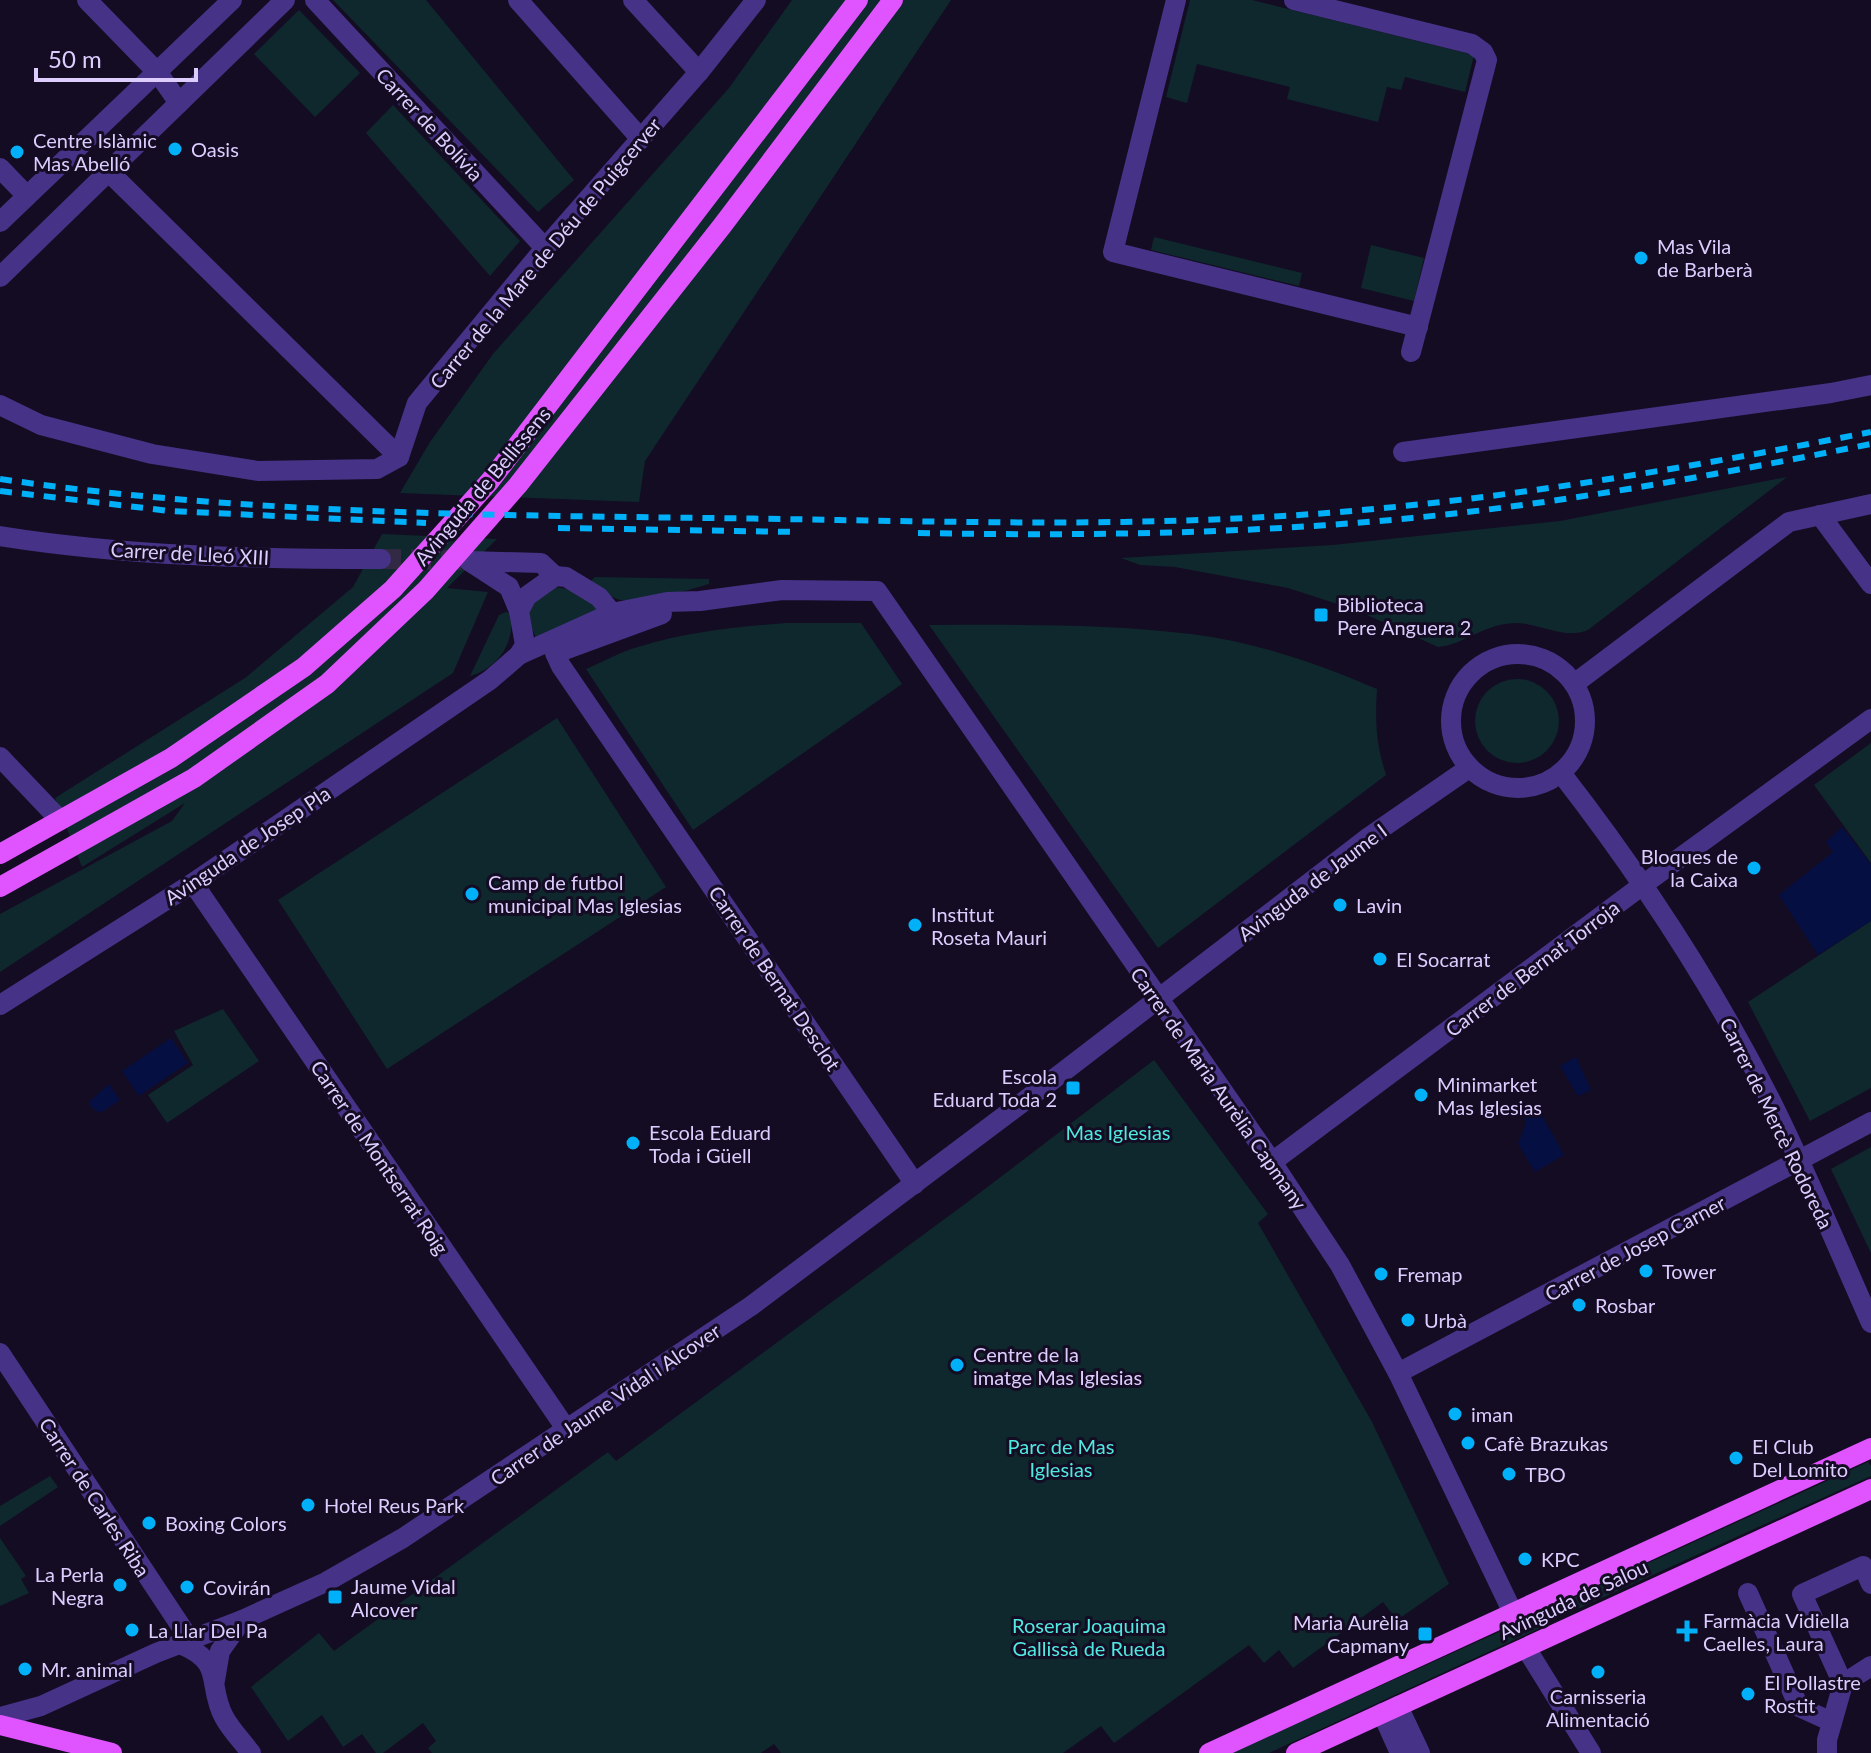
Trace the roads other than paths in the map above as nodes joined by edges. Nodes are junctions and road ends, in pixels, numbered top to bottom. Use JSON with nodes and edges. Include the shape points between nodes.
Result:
{"nodes":[{"id":1,"x":87,"y":0,"type":"edge"},
{"id":2,"x":232,"y":0,"type":"edge"},
{"id":3,"x":285,"y":0,"type":"edge"},
{"id":4,"x":315,"y":0,"type":"edge"},
{"id":5,"x":518,"y":0,"type":"edge"},
{"id":6,"x":633,"y":0,"type":"edge"},
{"id":7,"x":858,"y":0,"type":"edge"},
{"id":8,"x":893,"y":0,"type":"edge"},
{"id":9,"x":1176,"y":0,"type":"edge"},
{"id":10,"x":1294,"y":0,"type":"edge"},
{"id":11,"x":748,"y":3,"type":"edge"},
{"id":12,"x":699,"y":72,"type":"junction"},
{"id":13,"x":158,"y":73,"type":"junction"},
{"id":14,"x":179,"y":103,"type":"junction"},
{"id":15,"x":641,"y":139,"type":"junction"},
{"id":16,"x":0,"y":168,"type":"edge"},
{"id":17,"x":109,"y":172,"type":"junction"},
{"id":18,"x":27,"y":196,"type":"junction"},
{"id":19,"x":0,"y":222,"type":"edge"},
{"id":20,"x":545,"y":248,"type":"junction"},
{"id":21,"x":0,"y":277,"type":"edge"},
{"id":22,"x":1418,"y":327,"type":"junction"},
{"id":23,"x":1411,"y":352,"type":"dead end"},
{"id":24,"x":1871,"y":385,"type":"edge"},
{"id":25,"x":0,"y":405,"type":"edge"},
{"id":26,"x":1403,"y":452,"type":"dead end"},
{"id":27,"x":399,"y":457,"type":"junction"},
{"id":28,"x":1871,"y":504,"type":"edge"},
{"id":29,"x":1820,"y":515,"type":"junction"},
{"id":30,"x":0,"y":536,"type":"edge"},
{"id":31,"x":381,"y":559,"type":"tunnel mouth"},
{"id":32,"x":555,"y":576,"type":"junction"},
{"id":33,"x":1871,"y":584,"type":"edge"},
{"id":34,"x":877,"y":591,"type":"joint"},
{"id":35,"x":700,"y":601,"type":"junction"},
{"id":36,"x":519,"y":611,"type":"junction"},
{"id":37,"x":612,"y":613,"type":"junction"},
{"id":38,"x":597,"y":637,"type":"junction"},
{"id":39,"x":555,"y":653,"type":"junction"},
{"id":40,"x":519,"y":655,"type":"junction"},
{"id":41,"x":490,"y":680,"type":"junction"},
{"id":42,"x":1574,"y":684,"type":"junction"},
{"id":43,"x":1871,"y":719,"type":"edge"},
{"id":44,"x":0,"y":757,"type":"edge"},
{"id":45,"x":1469,"y":768,"type":"junction"},
{"id":46,"x":1561,"y":773,"type":"junction"},
{"id":47,"x":60,"y":820,"type":"junction"},
{"id":48,"x":0,"y":854,"type":"edge"},
{"id":49,"x":193,"y":883,"type":"junction"},
{"id":50,"x":1644,"y":884,"type":"junction"},
{"id":51,"x":0,"y":887,"type":"edge"},
{"id":52,"x":1158,"y":1000,"type":"junction"},
{"id":53,"x":0,"y":1005,"type":"edge"},
{"id":54,"x":1871,"y":1122,"type":"edge"},
{"id":55,"x":1798,"y":1161,"type":"junction"},
{"id":56,"x":1272,"y":1162,"type":"junction"},
{"id":57,"x":915,"y":1184,"type":"junction"},
{"id":58,"x":1871,"y":1323,"type":"edge"},
{"id":59,"x":0,"y":1353,"type":"edge"},
{"id":60,"x":1398,"y":1373,"type":"junction"},
{"id":61,"x":567,"y":1430,"type":"junction"},
{"id":62,"x":1871,"y":1448,"type":"edge"},
{"id":63,"x":1871,"y":1489,"type":"edge"},
{"id":64,"x":1871,"y":1584,"type":"edge"},
{"id":65,"x":1748,"y":1593,"type":"dead end"},
{"id":66,"x":1513,"y":1613,"type":"junction"},
{"id":67,"x":242,"y":1620,"type":"junction"},
{"id":68,"x":185,"y":1642,"type":"junction"},
{"id":69,"x":1526,"y":1648,"type":"junction"},
{"id":70,"x":1871,"y":1666,"type":"edge"},
{"id":71,"x":215,"y":1680,"type":"junction"},
{"id":72,"x":1843,"y":1684,"type":"junction"},
{"id":73,"x":1390,"y":1710,"type":"junction"},
{"id":74,"x":0,"y":1717,"type":"edge"},
{"id":75,"x":1832,"y":1722,"type":"junction"},
{"id":76,"x":0,"y":1725,"type":"edge"},
{"id":77,"x":112,"y":1753,"type":"edge"},
{"id":78,"x":251,"y":1753,"type":"edge"},
{"id":79,"x":1209,"y":1753,"type":"edge"},
{"id":80,"x":1296,"y":1753,"type":"edge"},
{"id":81,"x":1400,"y":1753,"type":"edge"},
{"id":82,"x":1420,"y":1753,"type":"edge"},
{"id":83,"x":1591,"y":1753,"type":"edge"},
{"id":84,"x":1827,"y":1753,"type":"edge"}],
"edges":[{"from":1,"to":13,"type":"street"},
{"from":2,"to":13,"type":"street"},
{"from":3,"to":14,"type":"street"},
{"from":4,"to":20,"type":"street","name":"Carrer de Bolívia"},
{"from":5,"to":15,"type":"street"},
{"from":6,"to":12,"type":"street"},
{"from":7,"to":47,"type":"main road","name":"Avinguda de Bellissens","via":[[490,481],[393,589],[304,667],[171,758]]},
{"from":8,"to":51,"type":"main road","name":"Avinguda de Bellissens","via":[[518,485],[426,590],[327,684],[194,778]]},
{"from":9,"to":22,"type":"street","via":[[1113,252]]},
{"from":10,"to":22,"type":"street","via":[[1472,44],[1487,60]]},
{"from":11,"to":12,"type":"street","name":"Carrer de la Mare de Déu de Puigcerver"},
{"from":12,"to":15,"type":"street","name":"Carrer de la Mare de Déu de Puigcerver"},
{"from":13,"to":14,"type":"street"},
{"from":13,"to":18,"type":"street"},
{"from":14,"to":17,"type":"street"},
{"from":15,"to":20,"type":"street","name":"Carrer de la Mare de Déu de Puigcerver"},
{"from":16,"to":18,"type":"street"},
{"from":17,"to":21,"type":"street"},
{"from":17,"to":27,"type":"street"},
{"from":18,"to":19,"type":"street"},
{"from":20,"to":27,"type":"street","name":"Carrer de la Mare de Déu de Puigcerver","via":[[417,403]]},
{"from":22,"to":23,"type":"street"},
{"from":24,"to":26,"type":"street"},
{"from":25,"to":27,"type":"street","via":[[41,425],[152,454],[258,471],[377,469]]},
{"from":28,"to":29,"type":"street"},
{"from":29,"to":33,"type":"street"},
{"from":29,"to":42,"type":"street","via":[[1789,522]]},
{"from":30,"to":31,"type":"street","name":"Carrer de Lleó XIII","via":[[103,549]]},
{"from":32,"to":36,"type":"street","via":[[527,596]]},
{"from":32,"to":36,"type":"street","via":[[541,563],[469,561],[509,587]]},
{"from":32,"to":37,"type":"street","via":[[599,597]]},
{"from":34,"to":35,"type":"street","name":"Avinguda de Josep Pla","via":[[782,590]]},
{"from":34,"to":52,"type":"street","name":"Carrer de Maria Aurèlia Capmany"},
{"from":35,"to":37,"type":"street","name":"Avinguda de Josep Pla"},
{"from":35,"to":38,"type":"street","name":"Avinguda de Josep Pla"},
{"from":36,"to":40,"type":"street","via":[[525,645]]},
{"from":37,"to":38,"type":"street"},
{"from":37,"to":40,"type":"street","name":"Avinguda de Josep Pla"},
{"from":38,"to":39,"type":"street","name":"Avinguda de Josep Pla"},
{"from":39,"to":41,"type":"street","name":"Avinguda de Josep Pla"},
{"from":39,"to":57,"type":"street","name":"Carrer de Bernat Desclot"},
{"from":40,"to":41,"type":"street","name":"Avinguda de Josep Pla"},
{"from":41,"to":49,"type":"street","name":"Avinguda de Josep Pla"},
{"from":42,"to":45,"type":"street","via":[[1562,670],[1533,655],[1503,655],[1475,669],[1457,691],[1450,717],[1453,740]]},
{"from":42,"to":46,"type":"street","via":[[1585,727],[1581,745]]},
{"from":43,"to":50,"type":"street","name":"Carrer de Bernat Torroja"},
{"from":44,"to":47,"type":"street"},
{"from":45,"to":46,"type":"street","via":[[1508,788],[1536,786]]},
{"from":45,"to":52,"type":"street","name":"Avinguda de Jaume I","via":[[1369,837]]},
{"from":46,"to":50,"type":"street","name":"Carrer de Mercè Rodoreda"},
{"from":47,"to":48,"type":"main road","name":"Avinguda de Bellissens"},
{"from":49,"to":53,"type":"street","name":"Avinguda de Josep Pla"},
{"from":49,"to":61,"type":"street","name":"Carrer de Montserrat Roig"},
{"from":50,"to":55,"type":"street","name":"Carrer de Mercè Rodoreda","via":[[1720,1006]]},
{"from":50,"to":56,"type":"street","name":"Carrer de Bernat Torroja"},
{"from":52,"to":56,"type":"street","name":"Carrer de Maria Aurèlia Capmany"},
{"from":52,"to":57,"type":"street","name":"Carrer de Jaume Vidal i Alcover"},
{"from":54,"to":55,"type":"street","name":"Carrer de Josep Carner"},
{"from":55,"to":58,"type":"street","name":"Carrer de Mercè Rodoreda"},
{"from":55,"to":60,"type":"street","name":"Carrer de Josep Carner"},
{"from":56,"to":60,"type":"street","name":"Carrer de Maria Aurèlia Capmany","via":[[1340,1265]]},
{"from":57,"to":61,"type":"street","name":"Carrer de Jaume Vidal i Alcover","via":[[751,1306]]},
{"from":59,"to":68,"type":"street","name":"Carrer de Carles Riba"},
{"from":60,"to":66,"type":"street","name":"Carrer de Maria Aurèlia Capmany"},
{"from":61,"to":67,"type":"street","name":"Carrer de Jaume Vidal i Alcover","via":[[403,1538],[326,1582]]},
{"from":62,"to":66,"type":"main road"},
{"from":63,"to":69,"type":"main road","name":"Avinguda de Salou"},
{"from":64,"to":72,"type":"street","via":[[1863,1566],[1802,1594]]},
{"from":65,"to":75,"type":"street","via":[[1799,1707]]},
{"from":66,"to":79,"type":"main road"},
{"from":67,"to":68,"type":"street","name":"Carrer de Jaume Vidal i Alcover"},
{"from":67,"to":71,"type":"street","via":[[220,1651]]},
{"from":68,"to":71,"type":"street","name":"Carrer de Carles Riba","via":[[199,1652]]},
{"from":68,"to":74,"type":"street","name":"Carrer de Jaume Vidal i Alcover","via":[[41,1706]]},
{"from":69,"to":73,"type":"main road","name":"Avinguda de Salou"},
{"from":69,"to":83,"type":"street"},
{"from":70,"to":72,"type":"street"},
{"from":71,"to":78,"type":"street","name":"Carrer de Carles Riba","via":[[224,1716]]},
{"from":72,"to":75,"type":"street"},
{"from":73,"to":80,"type":"main road","name":"Avinguda de Salou"},
{"from":73,"to":81,"type":"street"},
{"from":73,"to":82,"type":"street"},
{"from":75,"to":84,"type":"street"},
{"from":76,"to":77,"type":"main road"}]}
